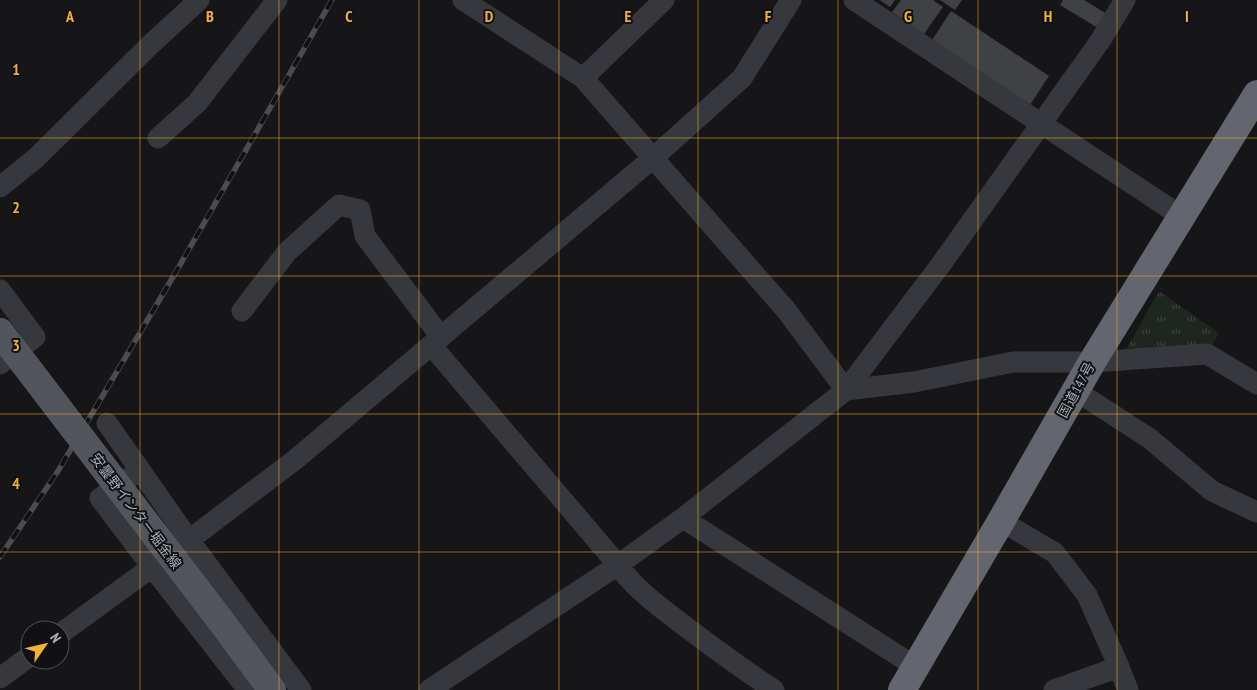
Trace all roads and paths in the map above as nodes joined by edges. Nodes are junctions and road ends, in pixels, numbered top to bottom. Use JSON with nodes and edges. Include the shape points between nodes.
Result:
{"nodes":[{"id":1,"x":199,"y":0,"type":"edge"},
{"id":2,"x":277,"y":0,"type":"edge"},
{"id":3,"x":463,"y":0,"type":"edge"},
{"id":4,"x":664,"y":0,"type":"edge"},
{"id":5,"x":791,"y":0,"type":"edge"},
{"id":6,"x":854,"y":0,"type":"edge"},
{"id":7,"x":1125,"y":0,"type":"edge"},
{"id":8,"x":583,"y":78,"type":"junction"},
{"id":9,"x":1257,"y":94,"type":"edge"},
{"id":10,"x":1041,"y":124,"type":"junction"},
{"id":11,"x":158,"y":138,"type":"dead end"},
{"id":12,"x":653,"y":158,"type":"junction"},
{"id":13,"x":0,"y":186,"type":"edge"},
{"id":14,"x":1181,"y":216,"type":"junction"},
{"id":15,"x":0,"y":290,"type":"edge"},
{"id":16,"x":242,"y":311,"type":"dead end"},
{"id":17,"x":0,"y":332,"type":"edge"},
{"id":18,"x":436,"y":341,"type":"junction"},
{"id":19,"x":1,"y":362,"type":"edge"},
{"id":20,"x":1092,"y":362,"type":"junction"},
{"id":21,"x":1253,"y":375,"type":"edge"},
{"id":22,"x":846,"y":390,"type":"junction"},
{"id":23,"x":1076,"y":391,"type":"junction"},
{"id":24,"x":107,"y":423,"type":"dead end"},
{"id":25,"x":140,"y":470,"type":"junction"},
{"id":26,"x":1257,"y":512,"type":"edge"},
{"id":27,"x":682,"y":518,"type":"junction"},
{"id":28,"x":1001,"y":521,"type":"junction"},
{"id":29,"x":189,"y":540,"type":"junction"},
{"id":30,"x":618,"y":566,"type":"junction"},
{"id":31,"x":152,"y":567,"type":"junction"},
{"id":32,"x":70,"y":627,"type":"edge"},
{"id":33,"x":20,"y":663,"type":"edge"},
{"id":34,"x":916,"y":667,"type":"junction"},
{"id":35,"x":1119,"y":667,"type":"junction"},
{"id":36,"x":0,"y":678,"type":"edge"},
{"id":37,"x":434,"y":689,"type":"edge"},
{"id":38,"x":248,"y":690,"type":"edge"},
{"id":39,"x":272,"y":690,"type":"edge"},
{"id":40,"x":302,"y":690,"type":"edge"},
{"id":41,"x":774,"y":690,"type":"edge"},
{"id":42,"x":902,"y":690,"type":"edge"},
{"id":43,"x":1054,"y":690,"type":"edge"},
{"id":44,"x":1128,"y":690,"type":"edge"}],
"edges":[{"from":1,"to":13,"type":"street","via":[[36,158]]},
{"from":2,"to":11,"type":"street","via":[[197,103]]},
{"from":3,"to":8,"type":"street"},
{"from":4,"to":8,"type":"street"},
{"from":5,"to":12,"type":"street","via":[[742,78]]},
{"from":6,"to":10,"type":"street"},
{"from":7,"to":10,"type":"street"},
{"from":8,"to":12,"type":"street"},
{"from":9,"to":14,"type":"highway","name":"国道147号"},
{"from":10,"to":14,"type":"street"},
{"from":10,"to":22,"type":"street"},
{"from":12,"to":18,"type":"street"},
{"from":12,"to":22,"type":"street","via":[[786,310]]},
{"from":14,"to":20,"type":"highway","name":"国道147号"},
{"from":15,"to":19,"type":"street","via":[[35,337]]},
{"from":16,"to":18,"type":"street","via":[[287,252],[339,205],[360,210],[365,236]]},
{"from":17,"to":39,"type":"main road","name":"安曇野インター堀金線","bridge":true},
{"from":18,"to":29,"type":"street","via":[[296,459]]},
{"from":18,"to":30,"type":"street"},
{"from":20,"to":21,"type":"street","via":[[1207,354]]},
{"from":20,"to":22,"type":"street","via":[[1013,362],[914,382]]},
{"from":20,"to":23,"type":"highway","name":"国道147号"},
{"from":22,"to":27,"type":"street"},
{"from":23,"to":26,"type":"street","via":[[1149,438],[1212,491]]},
{"from":23,"to":28,"type":"highway","name":"国道147号"},
{"from":24,"to":25,"type":"street"},
{"from":25,"to":29,"type":"street"},
{"from":25,"to":31,"type":"street","via":[[100,498]]},
{"from":27,"to":30,"type":"street"},
{"from":27,"to":34,"type":"street"},
{"from":28,"to":34,"type":"highway","name":"国道147号"},
{"from":28,"to":35,"type":"street","via":[[1054,553],[1087,595]]},
{"from":29,"to":31,"type":"street"},
{"from":29,"to":40,"type":"street"},
{"from":30,"to":37,"type":"street"},
{"from":30,"to":41,"type":"street","via":[[663,609]]},
{"from":31,"to":32,"type":"street"},
{"from":31,"to":38,"type":"street"},
{"from":33,"to":36,"type":"street"},
{"from":34,"to":42,"type":"highway","name":"国道147号"},
{"from":35,"to":43,"type":"street"},
{"from":35,"to":44,"type":"street"}]}
